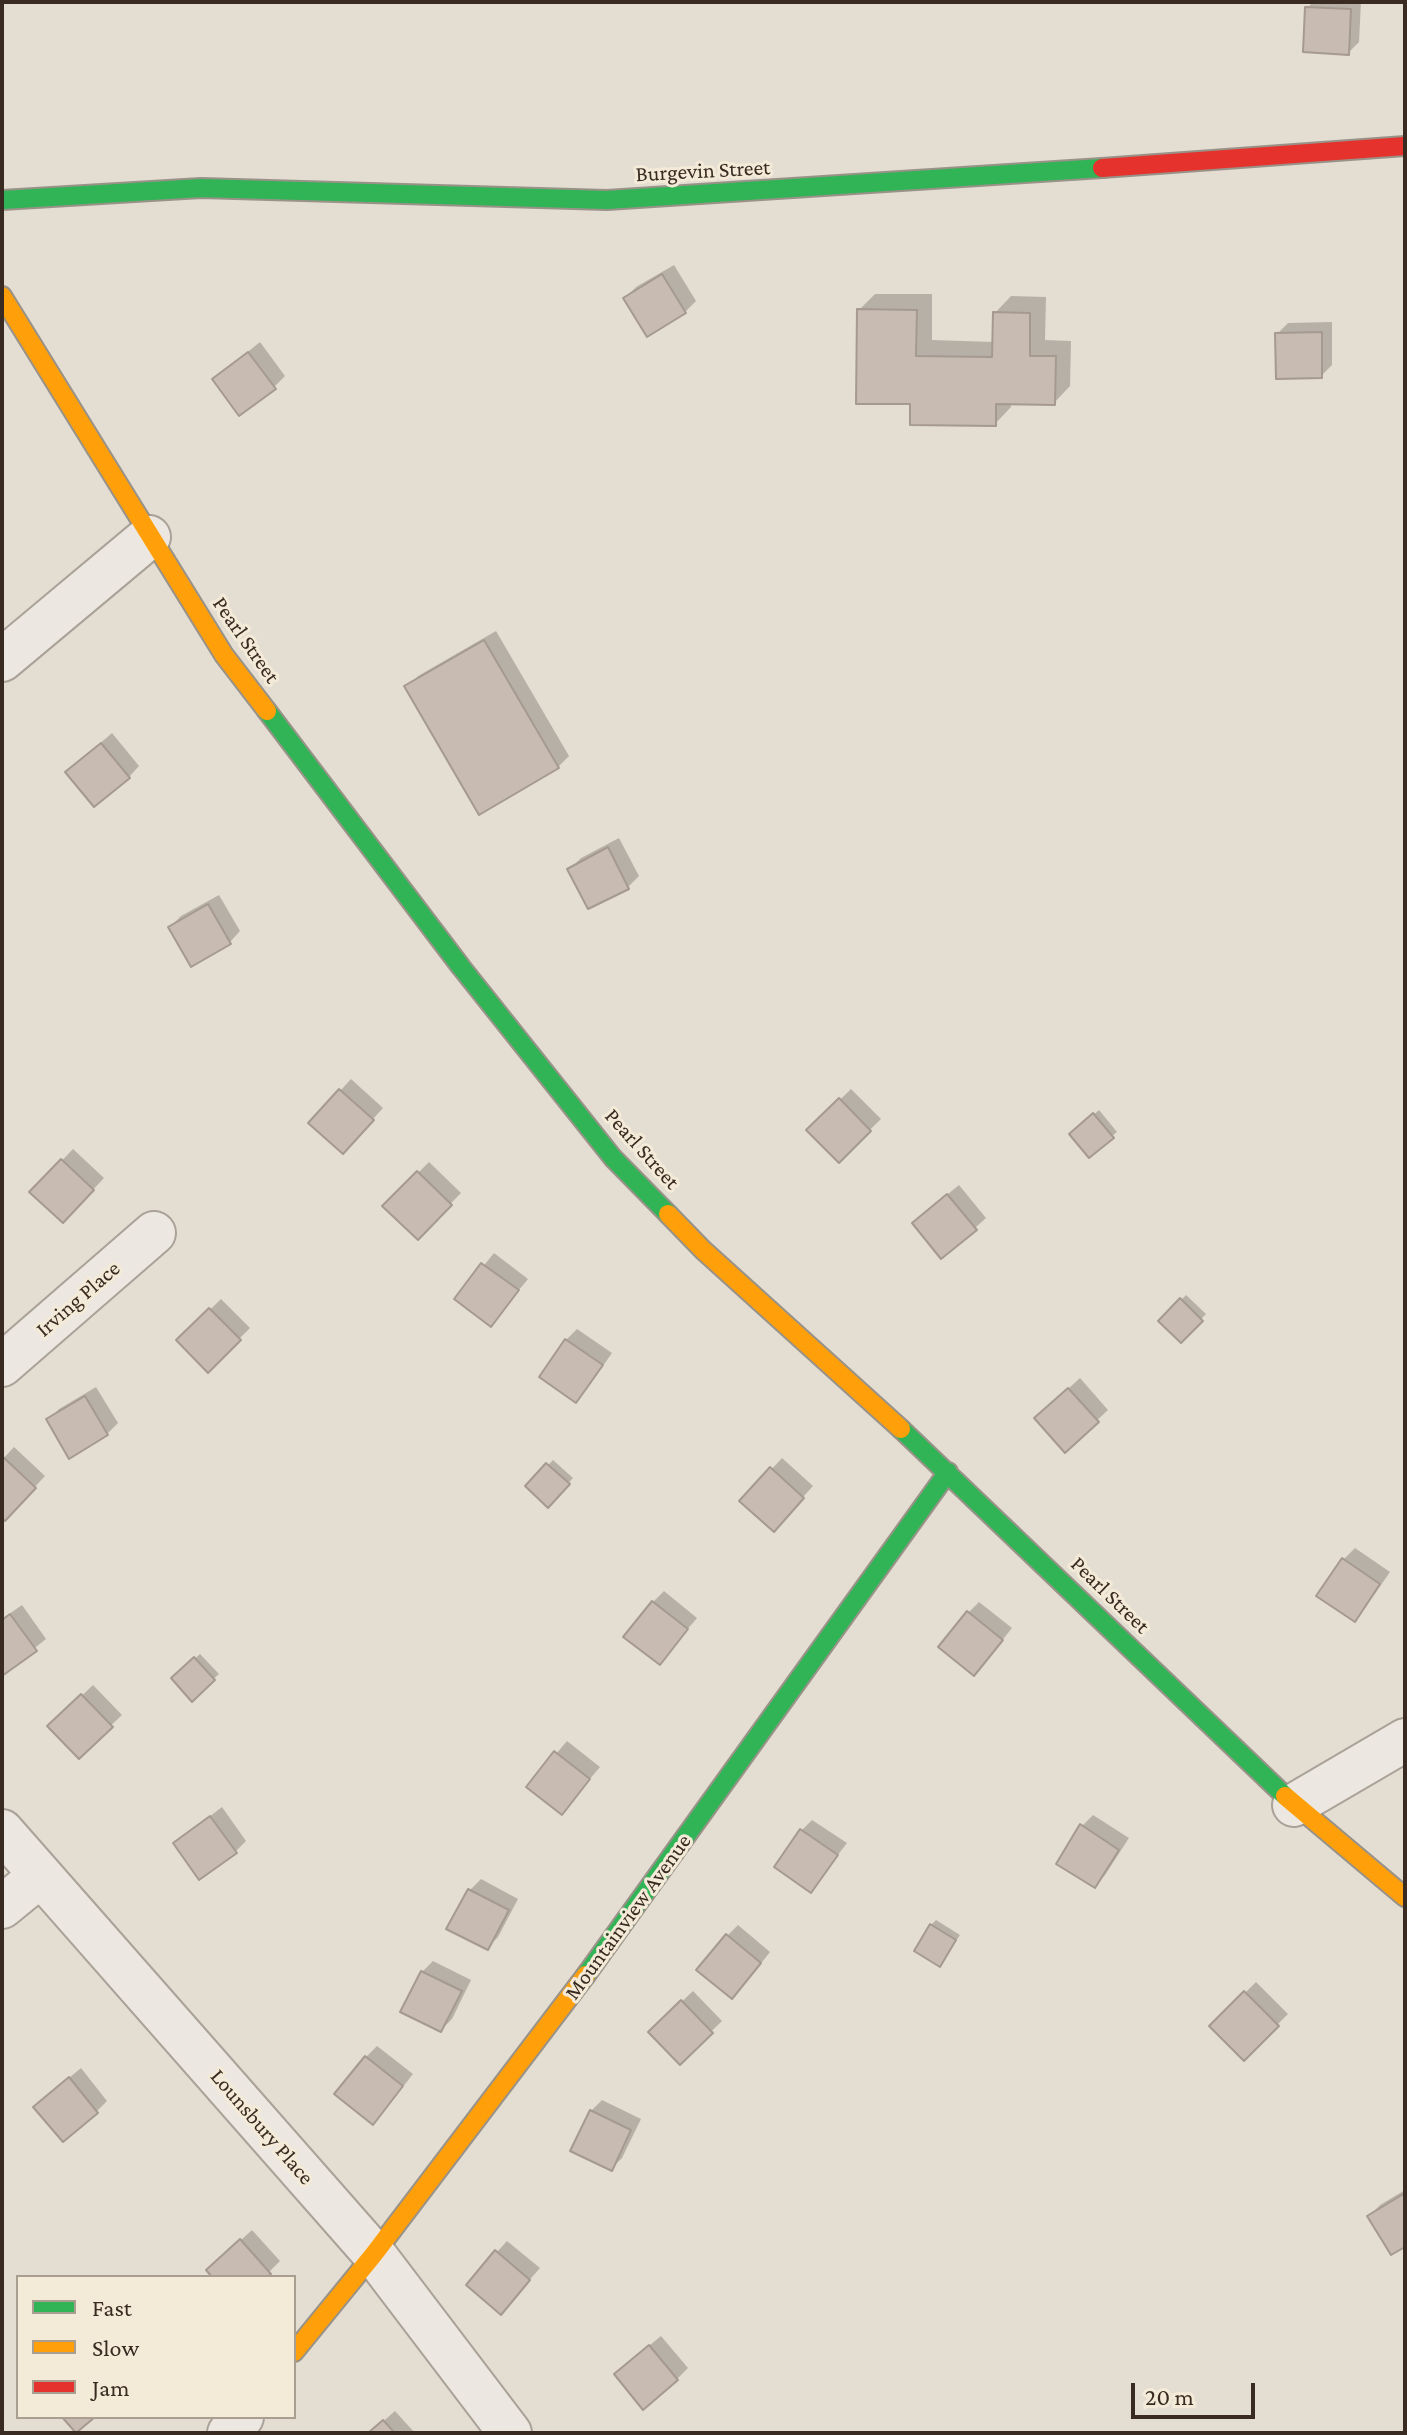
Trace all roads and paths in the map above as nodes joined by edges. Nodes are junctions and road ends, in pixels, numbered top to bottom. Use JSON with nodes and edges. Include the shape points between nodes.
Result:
{"nodes":[{"id":1,"x":1405,"y":146,"type":"edge"},
{"id":2,"x":2,"y":200,"type":"edge"},
{"id":3,"x":2,"y":296,"type":"edge"},
{"id":4,"x":149,"y":537,"type":"junction"},
{"id":5,"x":2,"y":660,"type":"edge"},
{"id":6,"x":154,"y":1233,"type":"dead end"},
{"id":7,"x":2,"y":1365,"type":"edge"},
{"id":8,"x":948,"y":1472,"type":"junction"},
{"id":9,"x":1405,"y":1740,"type":"edge"},
{"id":10,"x":1294,"y":1805,"type":"junction"},
{"id":11,"x":2,"y":1831,"type":"edge"},
{"id":12,"x":40,"y":1876,"type":"junction"},
{"id":13,"x":1405,"y":1897,"type":"edge"},
{"id":14,"x":2,"y":1907,"type":"edge"},
{"id":15,"x":374,"y":2254,"type":"junction"},
{"id":16,"x":296,"y":2350,"type":"edge"},
{"id":17,"x":510,"y":2433,"type":"edge"}],
"edges":[{"from":1,"to":2,"type":"street","name":"Burgevin Street","via":[[607,200],[201,188]]},
{"from":3,"to":4,"type":"street","name":"Pearl Street"},
{"from":4,"to":5,"type":"street"},
{"from":4,"to":8,"type":"street","name":"Pearl Street","via":[[234,668],[613,1158],[703,1250]]},
{"from":6,"to":7,"type":"street","name":"Irving Place"},
{"from":8,"to":10,"type":"street","name":"Pearl Street"},
{"from":8,"to":15,"type":"street","name":"Mountainview Avenue","via":[[556,2017]]},
{"from":9,"to":10,"type":"street"},
{"from":10,"to":13,"type":"street","name":"Pearl Street"},
{"from":11,"to":12,"type":"street","name":"Lounsbury Place"},
{"from":12,"to":14,"type":"street"},
{"from":12,"to":15,"type":"street","name":"Lounsbury Place"},
{"from":15,"to":16,"type":"street","name":"Mountainview Avenue"},
{"from":15,"to":17,"type":"street","name":"Lounsbury Place"}]}
